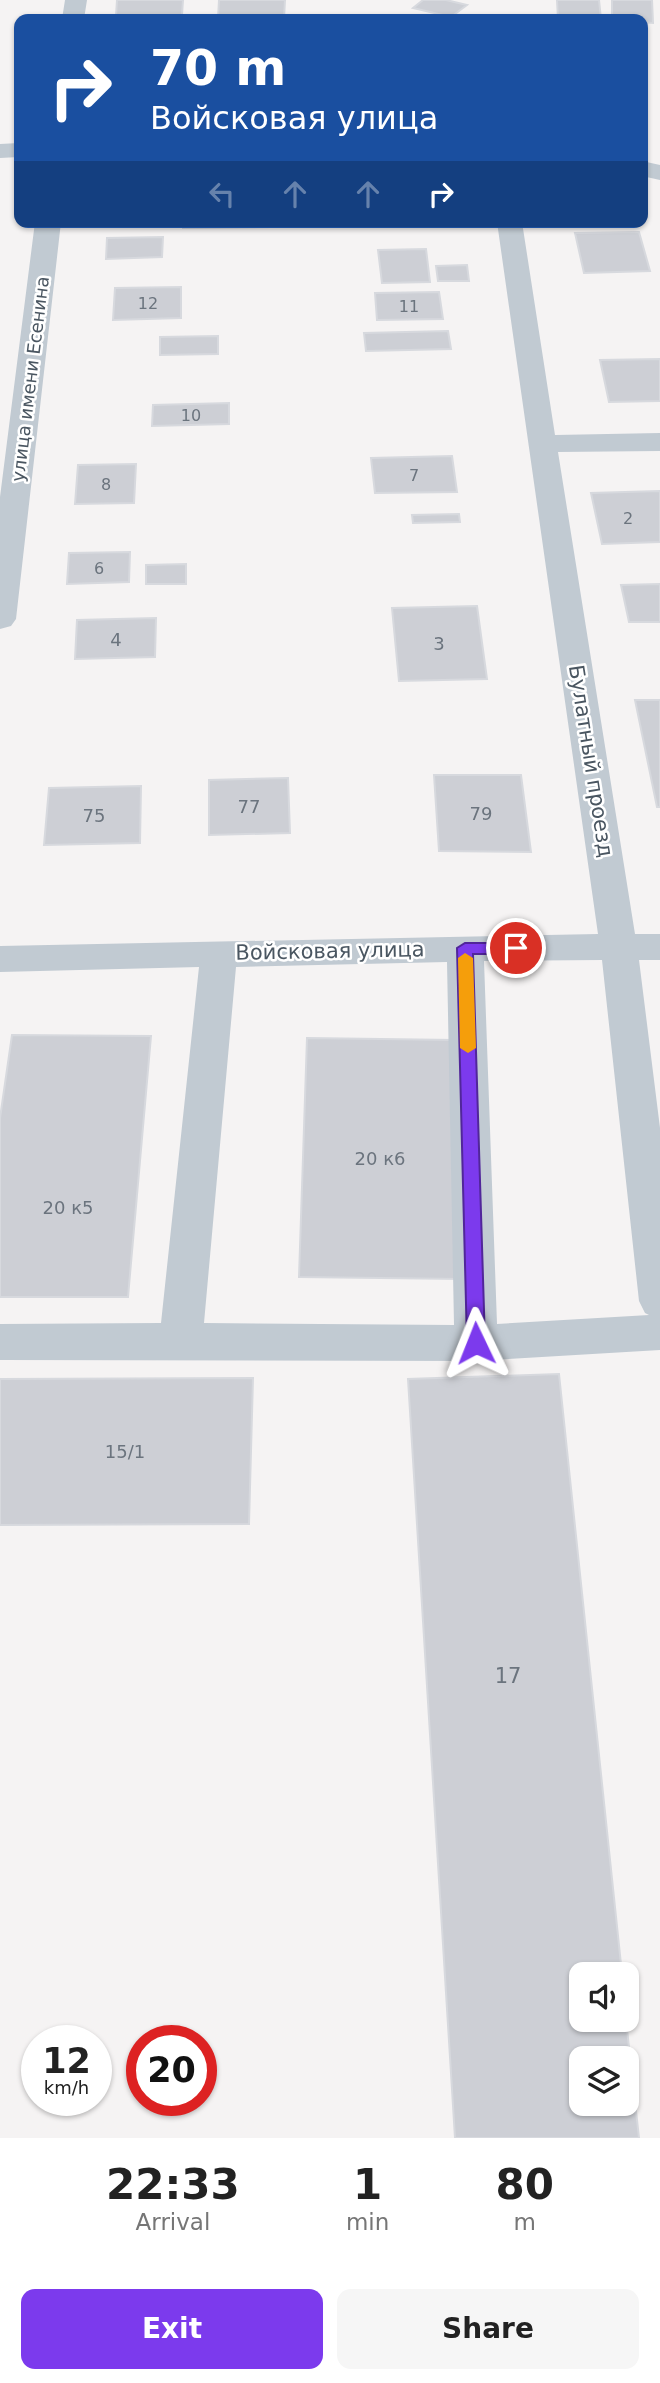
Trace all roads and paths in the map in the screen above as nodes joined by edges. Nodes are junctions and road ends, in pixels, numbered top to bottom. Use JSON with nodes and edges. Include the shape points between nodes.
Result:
{"nodes":[{"id":1,"x":47,"y":228,"type":"edge"},
{"id":2,"x":510,"y":228,"type":"edge"},
{"id":3,"x":660,"y":442,"type":"edge"},
{"id":4,"x":542,"y":444,"type":"junction"},
{"id":5,"x":11,"y":449,"type":"edge"},
{"id":6,"x":0,"y":619,"type":"edge"},
{"id":7,"x":660,"y":947,"type":"edge"},
{"id":8,"x":465,"y":948,"type":"junction"},
{"id":9,"x":620,"y":948,"type":"junction"},
{"id":10,"x":219,"y":953,"type":"junction"},
{"id":11,"x":0,"y":959,"type":"edge"},
{"id":12,"x":660,"y":1301,"type":"edge"},
{"id":13,"x":660,"y":1332,"type":"edge"},
{"id":14,"x":181,"y":1341,"type":"junction"},
{"id":15,"x":0,"y":1342,"type":"edge"},
{"id":16,"x":476,"y":1343,"type":"junction"}],
"edges":[{"from":1,"to":5,"type":"street","name":"улица имени Есенина"},
{"from":2,"to":4,"type":"street","name":"Булатный проезд"},
{"from":3,"to":4,"type":"street"},
{"from":4,"to":9,"type":"street","name":"Булатный проезд"},
{"from":5,"to":6,"type":"street","name":"улица имени Есенина"},
{"from":7,"to":9,"type":"street","name":"Войсковая улица"},
{"from":8,"to":9,"type":"street","name":"Войсковая улица"},
{"from":8,"to":10,"type":"street","name":"Войсковая улица"},
{"from":8,"to":16,"type":"street"},
{"from":9,"to":12,"type":"street","name":"Булатный проезд"},
{"from":10,"to":11,"type":"street","name":"Войсковая улица"},
{"from":10,"to":14,"type":"street"},
{"from":13,"to":16,"type":"street"},
{"from":14,"to":15,"type":"street"},
{"from":14,"to":16,"type":"street"}]}
